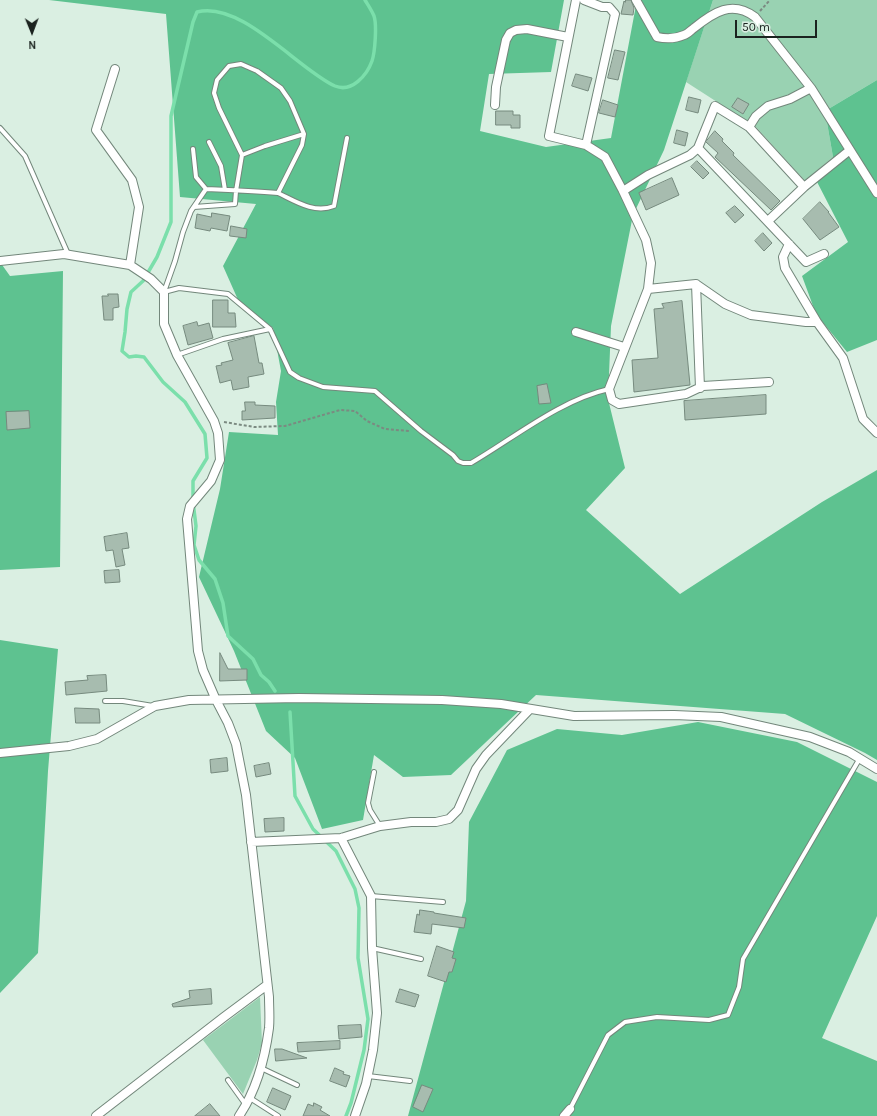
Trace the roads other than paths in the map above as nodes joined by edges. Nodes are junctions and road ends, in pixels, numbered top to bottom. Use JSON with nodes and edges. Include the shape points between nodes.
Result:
{"nodes":[{"id":1,"x":576,"y":0,"type":"edge"},
{"id":2,"x":584,"y":0,"type":"edge"},
{"id":3,"x":636,"y":0,"type":"edge"},
{"id":4,"x":568,"y":37,"type":"junction"},
{"id":5,"x":115,"y":69,"type":"dead end"},
{"id":6,"x":812,"y":88,"type":"junction"},
{"id":7,"x":495,"y":105,"type":"dead end"},
{"id":8,"x":749,"y":127,"type":"junction"},
{"id":9,"x":0,"y":128,"type":"edge"},
{"id":10,"x":304,"y":134,"type":"junction"},
{"id":11,"x":347,"y":138,"type":"dead end"},
{"id":12,"x":209,"y":142,"type":"dead end"},
{"id":13,"x":586,"y":145,"type":"junction"},
{"id":14,"x":698,"y":148,"type":"junction"},
{"id":15,"x":193,"y":149,"type":"dead end"},
{"id":16,"x":850,"y":150,"type":"junction"},
{"id":17,"x":242,"y":155,"type":"junction"},
{"id":18,"x":804,"y":188,"type":"junction"},
{"id":19,"x":206,"y":189,"type":"junction"},
{"id":20,"x":225,"y":190,"type":"junction"},
{"id":21,"x":236,"y":190,"type":"junction"},
{"id":22,"x":623,"y":191,"type":"junction"},
{"id":23,"x":278,"y":193,"type":"junction"},
{"id":24,"x":877,"y":193,"type":"edge"},
{"id":25,"x":194,"y":207,"type":"junction"},
{"id":26,"x":768,"y":221,"type":"junction"},
{"id":27,"x":789,"y":244,"type":"junction"},
{"id":28,"x":68,"y":254,"type":"junction"},
{"id":29,"x":824,"y":254,"type":"dead end"},
{"id":30,"x":0,"y":261,"type":"edge"},
{"id":31,"x":130,"y":265,"type":"junction"},
{"id":32,"x":696,"y":284,"type":"junction"},
{"id":33,"x":648,"y":289,"type":"junction"},
{"id":34,"x":164,"y":292,"type":"junction"},
{"id":35,"x":818,"y":322,"type":"junction"},
{"id":36,"x":270,"y":329,"type":"junction"},
{"id":37,"x":576,"y":332,"type":"dead end"},
{"id":38,"x":624,"y":347,"type":"junction"},
{"id":39,"x":177,"y":354,"type":"junction"},
{"id":40,"x":769,"y":382,"type":"dead end"},
{"id":41,"x":700,"y":388,"type":"junction"},
{"id":42,"x":609,"y":389,"type":"junction"},
{"id":43,"x":877,"y":432,"type":"edge"},
{"id":44,"x":216,"y":700,"type":"junction"},
{"id":45,"x":105,"y":701,"type":"dead end"},
{"id":46,"x":155,"y":706,"type":"junction"},
{"id":47,"x":530,"y":709,"type":"junction"},
{"id":48,"x":0,"y":753,"type":"edge"},
{"id":49,"x":860,"y":758,"type":"junction"},
{"id":50,"x":877,"y":769,"type":"edge"},
{"id":51,"x":374,"y":772,"type":"dead end"},
{"id":52,"x":380,"y":826,"type":"junction"},
{"id":53,"x":341,"y":838,"type":"junction"},
{"id":54,"x":251,"y":842,"type":"junction"},
{"id":55,"x":370,"y":896,"type":"junction"},
{"id":56,"x":443,"y":902,"type":"dead end"},
{"id":57,"x":372,"y":948,"type":"junction"},
{"id":58,"x":421,"y":959,"type":"dead end"},
{"id":59,"x":267,"y":985,"type":"junction"},
{"id":60,"x":261,"y":1068,"type":"junction"},
{"id":61,"x":368,"y":1076,"type":"junction"},
{"id":62,"x":228,"y":1080,"type":"dead end"},
{"id":63,"x":410,"y":1081,"type":"dead end"},
{"id":64,"x":297,"y":1085,"type":"dead end"},
{"id":65,"x":248,"y":1102,"type":"junction"},
{"id":66,"x":570,"y":1109,"type":"joint"},
{"id":67,"x":96,"y":1116,"type":"edge"},
{"id":68,"x":239,"y":1116,"type":"edge"},
{"id":69,"x":278,"y":1116,"type":"edge"},
{"id":70,"x":355,"y":1116,"type":"edge"},
{"id":71,"x":564,"y":1116,"type":"edge"}],
"edges":[{"from":1,"to":4,"type":"street"},
{"from":2,"to":13,"type":"street","via":[[609,7],[615,14]]},
{"from":3,"to":6,"type":"street","via":[[656,37],[669,39],[686,35],[728,6],[747,10]]},
{"from":4,"to":7,"type":"street","via":[[527,29],[510,32],[496,87]]},
{"from":4,"to":13,"type":"street","via":[[549,136]]},
{"from":5,"to":31,"type":"street","via":[[96,130],[132,180],[139,207]]},
{"from":6,"to":8,"type":"street","via":[[768,106],[756,116]]},
{"from":6,"to":16,"type":"street"},
{"from":8,"to":14,"type":"street","via":[[715,106]]},
{"from":8,"to":18,"type":"street"},
{"from":9,"to":28,"type":"lane","via":[[25,156]]},
{"from":10,"to":17,"type":"lane"},
{"from":10,"to":17,"type":"lane","via":[[290,101],[281,88],[257,71],[241,64],[229,66],[217,80],[214,93]]},
{"from":10,"to":23,"type":"lane","via":[[302,145]]},
{"from":11,"to":23,"type":"lane","via":[[334,206],[325,209],[304,206]]},
{"from":12,"to":20,"type":"lane","via":[[221,166]]},
{"from":13,"to":22,"type":"street","via":[[605,157]]},
{"from":14,"to":22,"type":"street"},
{"from":14,"to":26,"type":"street"},
{"from":15,"to":19,"type":"lane","via":[[196,177]]},
{"from":16,"to":18,"type":"street"},
{"from":16,"to":24,"type":"street"},
{"from":17,"to":21,"type":"lane"},
{"from":18,"to":26,"type":"street"},
{"from":19,"to":20,"type":"lane"},
{"from":19,"to":25,"type":"lane"},
{"from":20,"to":21,"type":"lane"},
{"from":21,"to":23,"type":"lane"},
{"from":21,"to":25,"type":"lane","via":[[235,204]]},
{"from":22,"to":33,"type":"street","via":[[646,240],[651,263]]},
{"from":25,"to":34,"type":"lane","via":[[183,232]]},
{"from":26,"to":27,"type":"street"},
{"from":27,"to":29,"type":"street","via":[[806,262]]},
{"from":27,"to":35,"type":"street","via":[[783,257],[785,268]]},
{"from":28,"to":30,"type":"street"},
{"from":28,"to":31,"type":"street"},
{"from":31,"to":34,"type":"street","via":[[151,279]]},
{"from":32,"to":33,"type":"street"},
{"from":32,"to":35,"type":"street","via":[[725,304],[751,315]]},
{"from":32,"to":41,"type":"street"},
{"from":33,"to":38,"type":"street"},
{"from":34,"to":36,"type":"lane","via":[[179,288],[228,294]]},
{"from":34,"to":39,"type":"street","via":[[164,324]]},
{"from":35,"to":43,"type":"street","via":[[843,358],[863,419]]},
{"from":36,"to":39,"type":"lane","via":[[223,339]]},
{"from":36,"to":42,"type":"lane","via":[[290,372],[323,387],[375,391],[420,431],[463,463],[471,463],[554,412],[596,392]]},
{"from":37,"to":38,"type":"street"},
{"from":38,"to":42,"type":"street"},
{"from":39,"to":44,"type":"street","via":[[218,433],[220,460],[212,481],[190,506],[187,519],[198,651]]},
{"from":40,"to":41,"type":"street"},
{"from":41,"to":42,"type":"street","via":[[686,394],[619,404],[612,400]]},
{"from":44,"to":46,"type":"street","via":[[189,700]]},
{"from":44,"to":47,"type":"street","via":[[442,700],[502,704]]},
{"from":44,"to":54,"type":"street","via":[[236,744],[246,795]]},
{"from":45,"to":46,"type":"lane"},
{"from":46,"to":48,"type":"street","via":[[97,739],[69,746]]},
{"from":47,"to":49,"type":"street","via":[[574,716],[721,717],[810,737]]},
{"from":47,"to":52,"type":"street","via":[[479,764],[458,810],[449,819]]},
{"from":49,"to":50,"type":"street"},
{"from":49,"to":66,"type":"lane","via":[[743,959],[739,987],[728,1015],[709,1020],[657,1017],[625,1022],[608,1035]]},
{"from":51,"to":52,"type":"lane","via":[[368,803]]},
{"from":52,"to":53,"type":"street"},
{"from":53,"to":54,"type":"street"},
{"from":53,"to":55,"type":"street"},
{"from":54,"to":59,"type":"street"},
{"from":55,"to":56,"type":"lane"},
{"from":55,"to":57,"type":"street"},
{"from":57,"to":58,"type":"lane"},
{"from":57,"to":61,"type":"street","via":[[377,1013]]},
{"from":59,"to":60,"type":"street","via":[[269,1027]]},
{"from":59,"to":67,"type":"street"},
{"from":60,"to":64,"type":"lane"},
{"from":60,"to":65,"type":"street"},
{"from":61,"to":63,"type":"lane"},
{"from":61,"to":70,"type":"street"},
{"from":62,"to":65,"type":"lane"},
{"from":65,"to":68,"type":"street"},
{"from":65,"to":69,"type":"lane"},
{"from":66,"to":71,"type":"street"}]}
